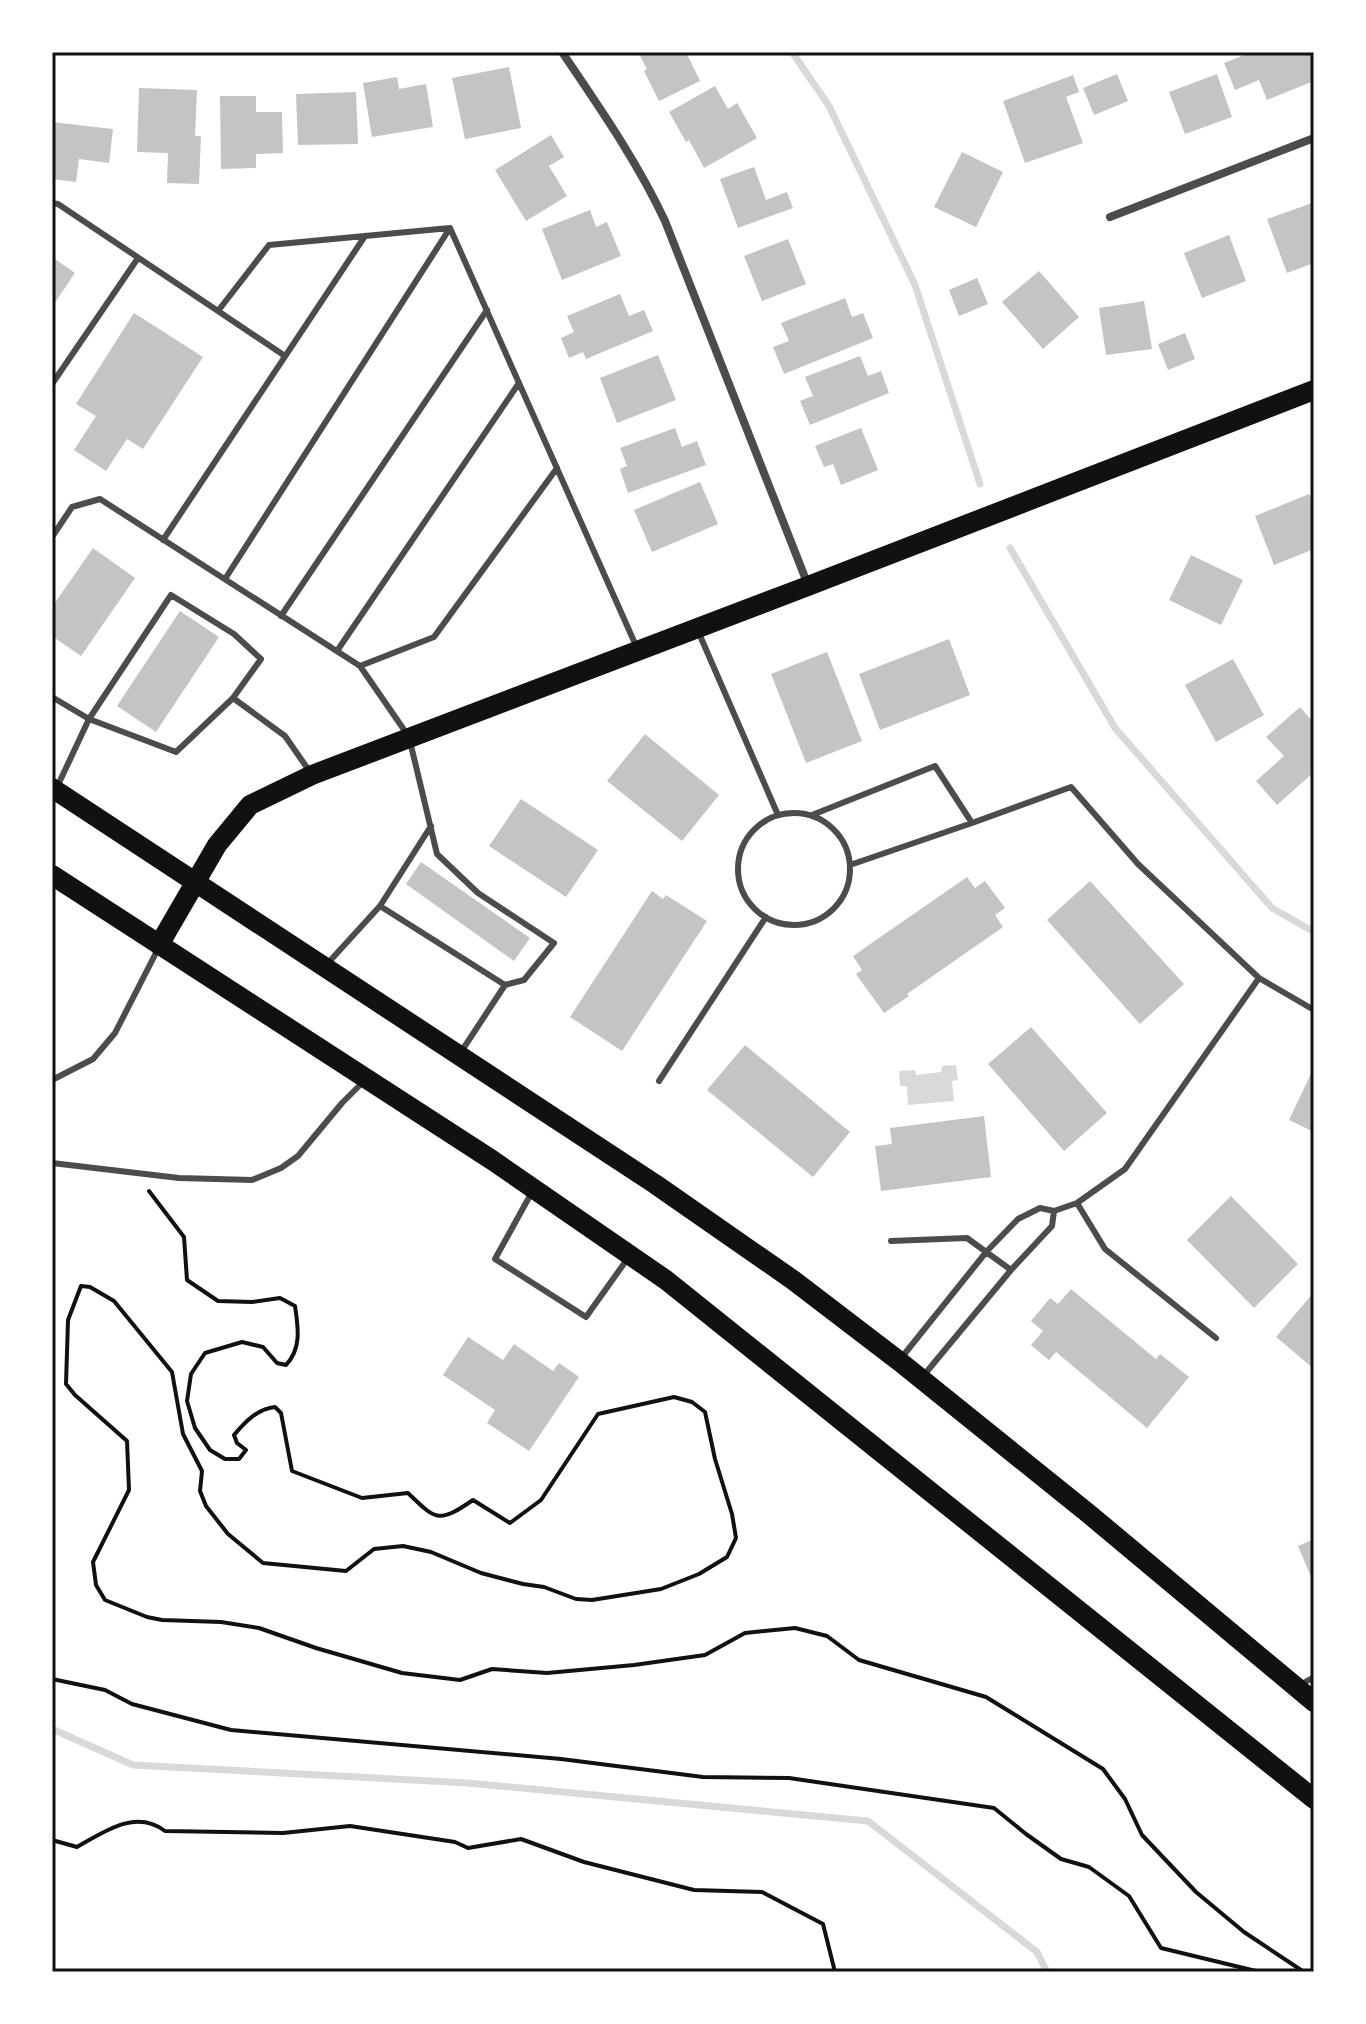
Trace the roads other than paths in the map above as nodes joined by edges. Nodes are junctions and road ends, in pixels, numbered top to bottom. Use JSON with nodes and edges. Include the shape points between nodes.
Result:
{"nodes":[{"id":1,"x":562,"y":52,"type":"edge"},
{"id":2,"x":1314,"y":138,"type":"edge"},
{"id":3,"x":52,"y":203,"type":"edge"},
{"id":4,"x":1110,"y":217,"type":"dead end"},
{"id":5,"x":450,"y":228,"type":"junction"},
{"id":6,"x":365,"y":236,"type":"junction"},
{"id":7,"x":138,"y":258,"type":"junction"},
{"id":8,"x":487,"y":310,"type":"junction"},
{"id":9,"x":218,"y":311,"type":"junction"},
{"id":10,"x":285,"y":356,"type":"junction"},
{"id":11,"x":519,"y":383,"type":"junction"},
{"id":12,"x":52,"y":384,"type":"edge"},
{"id":13,"x":1314,"y":390,"type":"edge"},
{"id":14,"x":557,"y":468,"type":"junction"},
{"id":15,"x":52,"y":537,"type":"edge"},
{"id":16,"x":163,"y":540,"type":"junction"},
{"id":17,"x":225,"y":579,"type":"junction"},
{"id":18,"x":808,"y":586,"type":"junction"},
{"id":19,"x":281,"y":616,"type":"junction"},
{"id":20,"x":697,"y":628,"type":"junction"},
{"id":21,"x":638,"y":650,"type":"junction"},
{"id":22,"x":337,"y":651,"type":"junction"},
{"id":23,"x":360,"y":666,"type":"junction"},
{"id":24,"x":52,"y":697,"type":"edge"},
{"id":25,"x":233,"y":698,"type":"junction"},
{"id":26,"x":89,"y":719,"type":"junction"},
{"id":27,"x":409,"y":737,"type":"junction"},
{"id":28,"x":312,"y":775,"type":"junction"},
{"id":29,"x":54,"y":789,"type":"edge"},
{"id":30,"x":778,"y":815,"type":"junction"},
{"id":31,"x":812,"y":815,"type":"junction"},
{"id":32,"x":972,"y":823,"type":"junction"},
{"id":33,"x":431,"y":826,"type":"junction"},
{"id":34,"x":850,"y":865,"type":"junction"},
{"id":35,"x":52,"y":875,"type":"edge"},
{"id":36,"x":196,"y":882,"type":"junction"},
{"id":37,"x":380,"y":906,"type":"junction"},
{"id":38,"x":766,"y":917,"type":"junction"},
{"id":39,"x":159,"y":945,"type":"junction"},
{"id":40,"x":325,"y":966,"type":"junction"},
{"id":41,"x":1259,"y":978,"type":"junction"},
{"id":42,"x":505,"y":985,"type":"junction"},
{"id":43,"x":1314,"y":1010,"type":"edge"},
{"id":44,"x":459,"y":1055,"type":"junction"},
{"id":45,"x":366,"y":1079,"type":"junction"},
{"id":46,"x":52,"y":1080,"type":"edge"},
{"id":47,"x":659,"y":1081,"type":"dead end"},
{"id":48,"x":52,"y":1163,"type":"edge"},
{"id":49,"x":534,"y":1188,"type":"junction"},
{"id":50,"x":1077,"y":1203,"type":"junction"},
{"id":51,"x":1054,"y":1211,"type":"junction"},
{"id":52,"x":891,"y":1241,"type":"dead end"},
{"id":53,"x":987,"y":1251,"type":"junction"},
{"id":54,"x":630,"y":1255,"type":"junction"},
{"id":55,"x":1011,"y":1270,"type":"junction"},
{"id":56,"x":1216,"y":1338,"type":"dead end"},
{"id":57,"x":899,"y":1361,"type":"junction"},
{"id":58,"x":921,"y":1379,"type":"junction"},
{"id":59,"x":1305,"y":1682,"type":"edge"},
{"id":60,"x":1314,"y":1702,"type":"edge"},
{"id":61,"x":1314,"y":1799,"type":"edge"}],
"edges":[{"from":1,"to":18,"type":"street","via":[[629,153],[665,221]]},
{"from":2,"to":4,"type":"street"},
{"from":3,"to":7,"type":"lane"},
{"from":5,"to":6,"type":"lane"},
{"from":5,"to":8,"type":"lane"},
{"from":5,"to":17,"type":"lane"},
{"from":6,"to":9,"type":"lane","via":[[269,245]]},
{"from":6,"to":10,"type":"lane"},
{"from":7,"to":9,"type":"lane"},
{"from":7,"to":12,"type":"lane"},
{"from":8,"to":11,"type":"lane"},
{"from":8,"to":19,"type":"lane"},
{"from":9,"to":10,"type":"lane"},
{"from":10,"to":16,"type":"lane"},
{"from":11,"to":14,"type":"lane"},
{"from":11,"to":22,"type":"lane"},
{"from":13,"to":18,"type":"main road"},
{"from":14,"to":21,"type":"lane"},
{"from":14,"to":23,"type":"lane","via":[[434,637]]},
{"from":15,"to":16,"type":"lane","via":[[72,507],[100,499]]},
{"from":16,"to":17,"type":"lane"},
{"from":17,"to":19,"type":"lane"},
{"from":18,"to":20,"type":"main road"},
{"from":19,"to":22,"type":"lane"},
{"from":20,"to":21,"type":"main road"},
{"from":20,"to":30,"type":"lane"},
{"from":21,"to":27,"type":"main road"},
{"from":22,"to":23,"type":"lane"},
{"from":23,"to":27,"type":"lane"},
{"from":24,"to":26,"type":"lane"},
{"from":25,"to":26,"type":"lane","via":[[176,752]]},
{"from":25,"to":26,"type":"lane","via":[[261,659],[234,634],[171,595]]},
{"from":25,"to":28,"type":"lane","via":[[285,736]]},
{"from":26,"to":29,"type":"lane"},
{"from":27,"to":28,"type":"main road"},
{"from":27,"to":33,"type":"lane"},
{"from":28,"to":36,"type":"main road","via":[[250,805],[217,845]]},
{"from":29,"to":36,"type":"main road"},
{"from":30,"to":31,"type":"lane"},
{"from":30,"to":38,"type":"lane","via":[[749,836],[738,871],[742,890]]},
{"from":31,"to":32,"type":"lane","via":[[935,766]]},
{"from":31,"to":34,"type":"lane","via":[[838,834]]},
{"from":32,"to":34,"type":"lane"},
{"from":32,"to":41,"type":"lane","via":[[1071,787],[1138,864]]},
{"from":33,"to":37,"type":"lane"},
{"from":33,"to":42,"type":"lane","via":[[437,854],[478,893],[554,943],[524,980]]},
{"from":34,"to":38,"type":"lane","via":[[849,882],[831,911],[799,924]]},
{"from":35,"to":39,"type":"main road"},
{"from":36,"to":39,"type":"main road"},
{"from":36,"to":40,"type":"main road"},
{"from":37,"to":40,"type":"lane"},
{"from":37,"to":42,"type":"lane"},
{"from":38,"to":47,"type":"lane"},
{"from":39,"to":45,"type":"main road"},
{"from":39,"to":46,"type":"lane","via":[[115,1033],[93,1059]]},
{"from":40,"to":44,"type":"main road"},
{"from":41,"to":43,"type":"lane"},
{"from":41,"to":50,"type":"lane","via":[[1125,1169]]},
{"from":42,"to":44,"type":"lane"},
{"from":44,"to":57,"type":"main road","via":[[781,1271]]},
{"from":45,"to":48,"type":"lane","via":[[298,1156],[252,1180],[179,1178]]},
{"from":45,"to":49,"type":"main road"},
{"from":49,"to":54,"type":"main road"},
{"from":49,"to":54,"type":"lane","via":[[495,1259],[586,1317]]},
{"from":50,"to":51,"type":"lane"},
{"from":50,"to":56,"type":"lane","via":[[1105,1249]]},
{"from":51,"to":53,"type":"lane","via":[[1040,1208],[1018,1219]]},
{"from":51,"to":55,"type":"lane","via":[[1052,1226]]},
{"from":52,"to":53,"type":"lane","via":[[967,1238]]},
{"from":53,"to":55,"type":"lane"},
{"from":53,"to":57,"type":"lane"},
{"from":54,"to":61,"type":"main road"},
{"from":55,"to":58,"type":"lane"},
{"from":57,"to":58,"type":"main road"},
{"from":58,"to":59,"type":"main road"},
{"from":59,"to":60,"type":"main road"}]}
